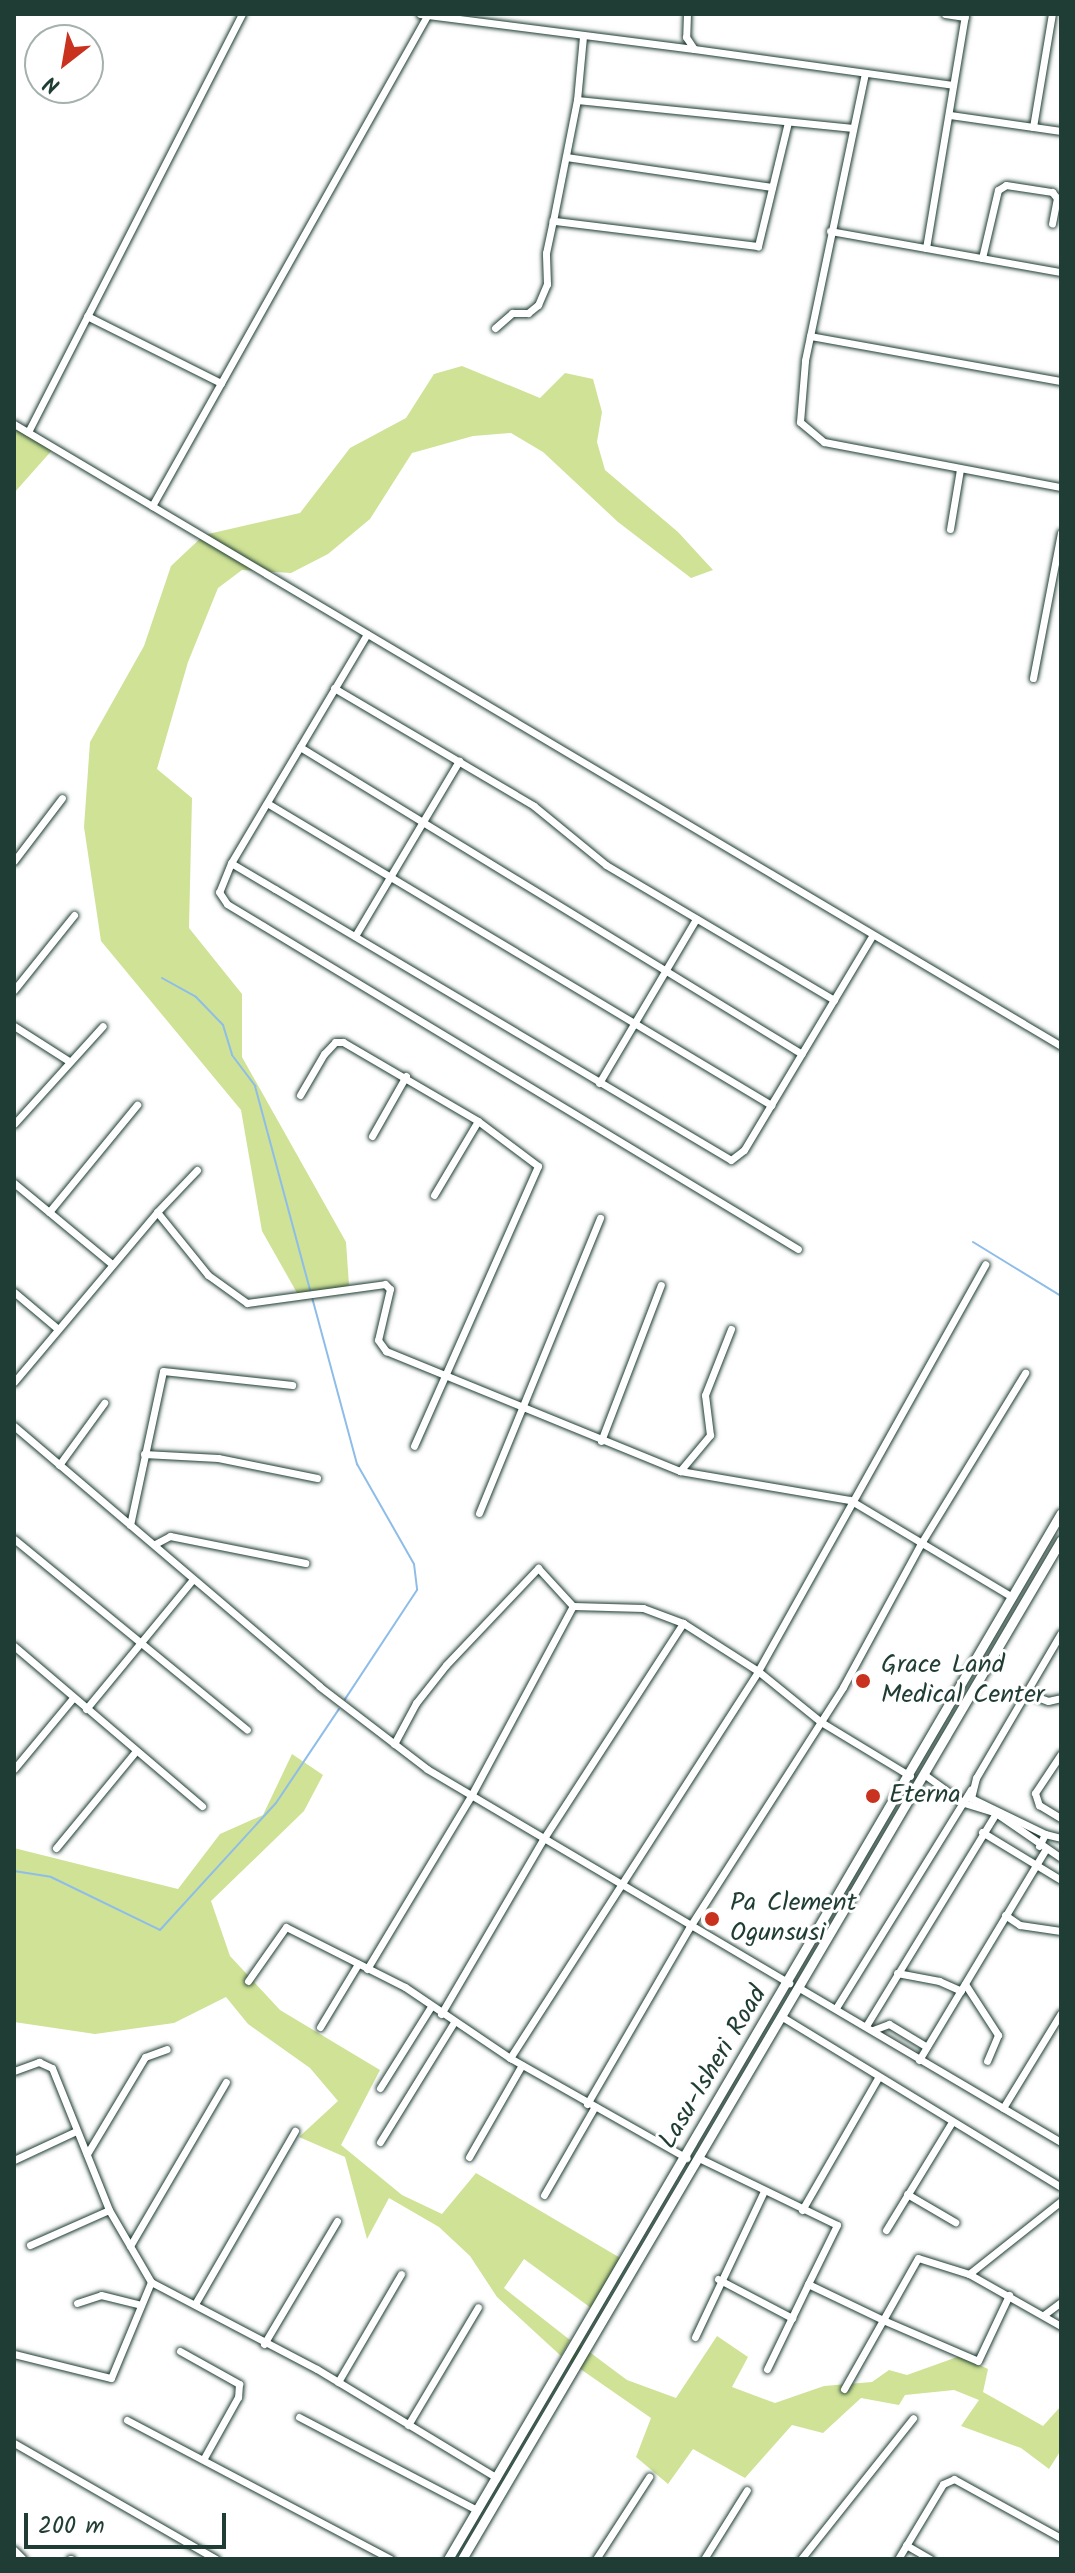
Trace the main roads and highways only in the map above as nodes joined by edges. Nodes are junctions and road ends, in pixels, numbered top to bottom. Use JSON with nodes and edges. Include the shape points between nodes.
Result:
{"nodes":[{"id":1,"x":1061,"y":1513,"type":"edge"},
{"id":2,"x":1061,"y":1540,"type":"edge"},
{"id":3,"x":1057,"y":1555,"type":"edge"},
{"id":4,"x":837,"y":1902,"type":"junction"},
{"id":5,"x":848,"y":1909,"type":"junction"},
{"id":6,"x":448,"y":2559,"type":"edge"},
{"id":7,"x":462,"y":2559,"type":"edge"}],
"edges":[{"from":1,"to":4,"type":"main road","name":"Lasu-Isheri Road"},
{"from":2,"to":3,"type":"main road","name":"Lasu-Isheri Road"},
{"from":3,"to":5,"type":"main road","name":"Lasu-Isheri Road"},
{"from":4,"to":5,"type":"main road"},
{"from":4,"to":6,"type":"main road","name":"Lasu-Isheri Road"},
{"from":5,"to":7,"type":"main road","name":"Lasu-Isheri Road"}]}
